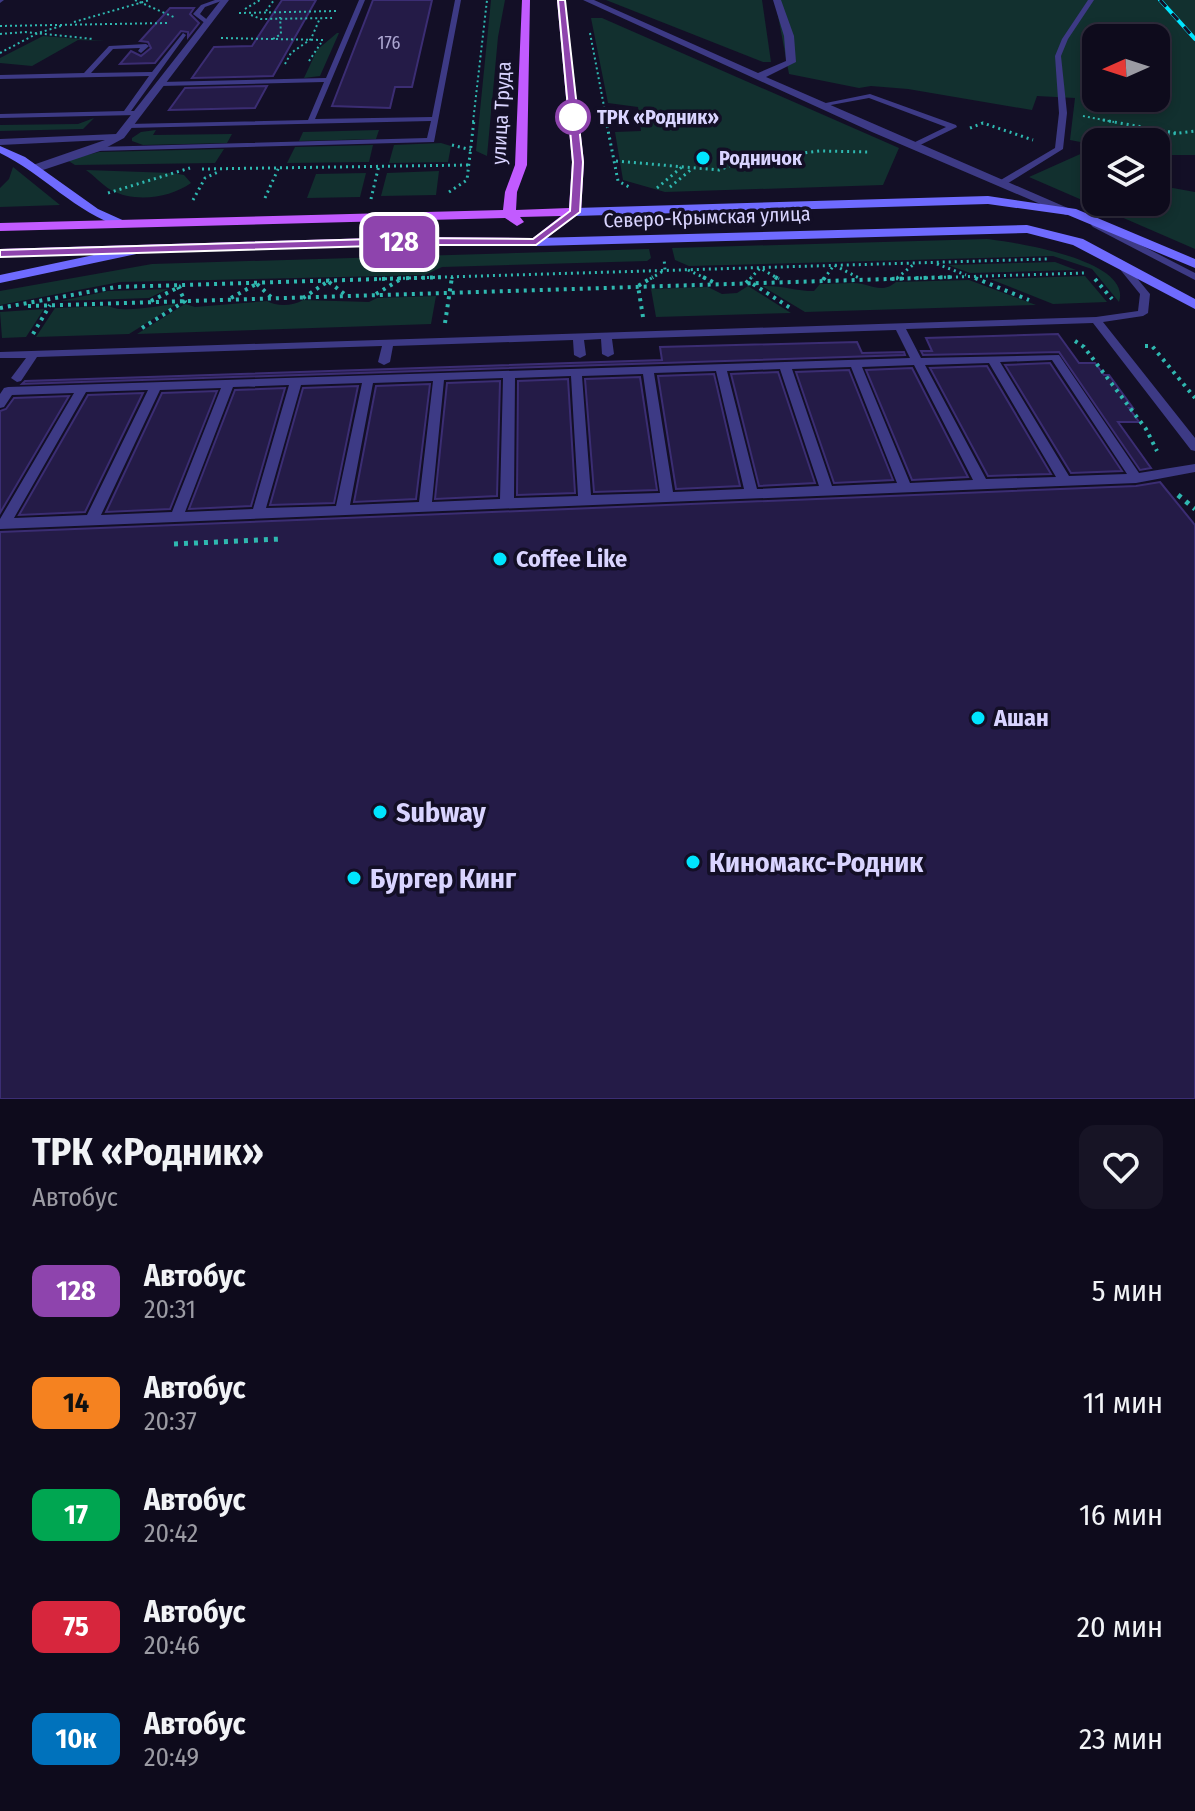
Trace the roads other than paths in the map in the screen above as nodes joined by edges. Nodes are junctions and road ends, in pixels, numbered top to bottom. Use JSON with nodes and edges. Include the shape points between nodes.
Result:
{"nodes":[{"id":1,"x":223,"y":0,"type":"edge"},
{"id":2,"x":362,"y":0,"type":"edge"},
{"id":3,"x":458,"y":0,"type":"edge"},
{"id":4,"x":526,"y":0,"type":"edge"},
{"id":5,"x":561,"y":0,"type":"edge"},
{"id":6,"x":587,"y":0,"type":"edge"},
{"id":7,"x":777,"y":0,"type":"edge"},
{"id":8,"x":1091,"y":0,"type":"edge"},
{"id":9,"x":183,"y":35,"type":"dead end"},
{"id":10,"x":141,"y":51,"type":"dead end"},
{"id":11,"x":127,"y":64,"type":"dead end"},
{"id":12,"x":152,"y":74,"type":"junction"},
{"id":13,"x":86,"y":75,"type":"junction"},
{"id":14,"x":118,"y":75,"type":"junction"},
{"id":15,"x":0,"y":77,"type":"edge"},
{"id":16,"x":758,"y":77,"type":"junction"},
{"id":17,"x":165,"y":79,"type":"junction"},
{"id":18,"x":328,"y":80,"type":"junction"},
{"id":19,"x":820,"y":105,"type":"junction"},
{"id":20,"x":132,"y":113,"type":"junction"},
{"id":21,"x":0,"y":116,"type":"edge"},
{"id":22,"x":435,"y":119,"type":"junction"},
{"id":23,"x":311,"y":121,"type":"junction"},
{"id":24,"x":124,"y":131,"type":"junction"},
{"id":25,"x":0,"y":142,"type":"edge"},
{"id":26,"x":914,"y":146,"type":"junction"},
{"id":27,"x":0,"y":149,"type":"edge"},
{"id":28,"x":96,"y":149,"type":"junction"},
{"id":29,"x":34,"y":169,"type":"junction"},
{"id":30,"x":1002,"y":183,"type":"junction"},
{"id":31,"x":575,"y":212,"type":"junction"},
{"id":32,"x":1071,"y":212,"type":"junction"},
{"id":33,"x":509,"y":214,"type":"junction"},
{"id":34,"x":122,"y":223,"type":"junction"},
{"id":35,"x":0,"y":227,"type":"edge"},
{"id":36,"x":536,"y":242,"type":"junction"},
{"id":37,"x":136,"y":250,"type":"junction"},
{"id":38,"x":0,"y":253,"type":"edge"},
{"id":39,"x":1119,"y":262,"type":"junction"},
{"id":40,"x":1195,"y":264,"type":"edge"},
{"id":41,"x":1195,"y":277,"type":"edge"},
{"id":42,"x":0,"y":279,"type":"edge"},
{"id":43,"x":1195,"y":305,"type":"edge"},
{"id":44,"x":1096,"y":320,"type":"junction"},
{"id":45,"x":899,"y":326,"type":"junction"},
{"id":46,"x":606,"y":335,"type":"junction"},
{"id":47,"x":578,"y":336,"type":"junction"},
{"id":48,"x":388,"y":342,"type":"junction"},
{"id":49,"x":34,"y":354,"type":"junction"},
{"id":50,"x":608,"y":354,"type":"dead end"},
{"id":51,"x":0,"y":355,"type":"edge"},
{"id":52,"x":580,"y":355,"type":"dead end"},
{"id":53,"x":993,"y":360,"type":"junction"},
{"id":54,"x":384,"y":362,"type":"dead end"},
{"id":55,"x":919,"y":362,"type":"junction"},
{"id":56,"x":855,"y":364,"type":"junction"},
{"id":57,"x":785,"y":366,"type":"junction"},
{"id":58,"x":721,"y":368,"type":"junction"},
{"id":59,"x":648,"y":371,"type":"junction"},
{"id":60,"x":576,"y":373,"type":"junction"},
{"id":61,"x":509,"y":375,"type":"junction"},
{"id":62,"x":17,"y":378,"type":"dead end"},
{"id":63,"x":439,"y":378,"type":"junction"},
{"id":64,"x":368,"y":381,"type":"junction"},
{"id":65,"x":296,"y":383,"type":"junction"},
{"id":66,"x":228,"y":385,"type":"junction"},
{"id":67,"x":155,"y":387,"type":"junction"},
{"id":68,"x":81,"y":390,"type":"junction"},
{"id":69,"x":4,"y":392,"type":"edge"},
{"id":70,"x":0,"y":404,"type":"edge"},
{"id":71,"x":1195,"y":447,"type":"edge"},
{"id":72,"x":1192,"y":474,"type":"edge"},
{"id":73,"x":1136,"y":478,"type":"junction"},
{"id":74,"x":1065,"y":481,"type":"junction"},
{"id":75,"x":982,"y":484,"type":"junction"},
{"id":76,"x":905,"y":487,"type":"junction"},
{"id":77,"x":827,"y":491,"type":"junction"},
{"id":78,"x":751,"y":493,"type":"junction"},
{"id":79,"x":667,"y":496,"type":"junction"},
{"id":80,"x":585,"y":500,"type":"junction"},
{"id":81,"x":507,"y":504,"type":"junction"},
{"id":82,"x":425,"y":507,"type":"junction"},
{"id":83,"x":342,"y":510,"type":"junction"},
{"id":84,"x":258,"y":513,"type":"junction"},
{"id":85,"x":177,"y":516,"type":"junction"},
{"id":86,"x":92,"y":520,"type":"junction"},
{"id":87,"x":2,"y":524,"type":"edge"}],
"edges":[{"from":1,"to":17,"type":"street"},
{"from":2,"to":18,"type":"lane"},
{"from":3,"to":22,"type":"lane"},
{"from":4,"to":33,"type":"main road","name":"улица Труда","via":[[521,165]]},
{"from":5,"to":31,"type":"main road","via":[[578,162]]},
{"from":6,"to":16,"type":"street"},
{"from":7,"to":16,"type":"street","via":[[791,62]]},
{"from":8,"to":30,"type":"lane","via":[[1058,56],[1063,113],[1059,149]]},
{"from":9,"to":12,"type":"lane"},
{"from":10,"to":13,"type":"lane","via":[[146,46],[111,47]]},
{"from":11,"to":14,"type":"lane"},
{"from":12,"to":14,"type":"lane"},
{"from":12,"to":20,"type":"lane"},
{"from":13,"to":14,"type":"lane"},
{"from":13,"to":15,"type":"lane"},
{"from":16,"to":19,"type":"street"},
{"from":17,"to":18,"type":"lane"},
{"from":17,"to":20,"type":"street"},
{"from":18,"to":23,"type":"lane"},
{"from":19,"to":26,"type":"street"},
{"from":19,"to":26,"type":"lane","via":[[870,96],[953,127]]},
{"from":20,"to":21,"type":"lane"},
{"from":20,"to":24,"type":"street"},
{"from":22,"to":23,"type":"lane"},
{"from":22,"to":28,"type":"lane","via":[[431,140]]},
{"from":23,"to":24,"type":"lane"},
{"from":24,"to":25,"type":"street"},
{"from":24,"to":28,"type":"street"},
{"from":26,"to":30,"type":"street"},
{"from":27,"to":29,"type":"street"},
{"from":28,"to":29,"type":"street"},
{"from":29,"to":34,"type":"street","via":[[93,212]]},
{"from":30,"to":32,"type":"street"},
{"from":31,"to":32,"type":"street","name":"Северо-Крымская улица","via":[[988,200]]},
{"from":31,"to":33,"type":"main road","name":"Северо-Крымская улица"},
{"from":31,"to":36,"type":"main road"},
{"from":32,"to":40,"type":"street","name":"Северо-Крымская улица"},
{"from":32,"to":41,"type":"lane"},
{"from":33,"to":34,"type":"main road","name":"Северо-Крымская улица"},
{"from":33,"to":36,"type":"main road"},
{"from":34,"to":35,"type":"main road","name":"Северо-Крымская улица"},
{"from":36,"to":37,"type":"main road","name":"Северо-Крымская улица"},
{"from":36,"to":39,"type":"street","name":"Северо-Крымская улица","via":[[1003,228],[1044,231]]},
{"from":37,"to":38,"type":"main road","name":"Северо-Крымская улица"},
{"from":37,"to":42,"type":"street"},
{"from":39,"to":43,"type":"street","name":"Северо-Крымская улица"},
{"from":39,"to":44,"type":"lane","via":[[1145,294],[1143,313]]},
{"from":44,"to":45,"type":"lane"},
{"from":44,"to":71,"type":"lane"},
{"from":45,"to":46,"type":"lane"},
{"from":45,"to":55,"type":"lane"},
{"from":46,"to":47,"type":"lane"},
{"from":46,"to":50,"type":"lane"},
{"from":47,"to":48,"type":"lane"},
{"from":47,"to":52,"type":"lane"},
{"from":48,"to":49,"type":"lane"},
{"from":48,"to":54,"type":"lane"},
{"from":49,"to":51,"type":"lane"},
{"from":49,"to":62,"type":"lane"},
{"from":53,"to":55,"type":"lane"},
{"from":53,"to":73,"type":"lane","via":[[1055,357]]},
{"from":53,"to":74,"type":"lane"},
{"from":55,"to":56,"type":"lane"},
{"from":55,"to":75,"type":"lane"},
{"from":56,"to":57,"type":"lane"},
{"from":56,"to":76,"type":"lane"},
{"from":57,"to":58,"type":"lane"},
{"from":57,"to":77,"type":"lane"},
{"from":58,"to":59,"type":"lane"},
{"from":58,"to":78,"type":"lane"},
{"from":59,"to":60,"type":"lane"},
{"from":59,"to":79,"type":"lane"},
{"from":60,"to":61,"type":"lane"},
{"from":60,"to":80,"type":"lane"},
{"from":61,"to":63,"type":"lane"},
{"from":61,"to":81,"type":"lane"},
{"from":63,"to":64,"type":"lane"},
{"from":63,"to":82,"type":"lane"},
{"from":64,"to":65,"type":"lane"},
{"from":64,"to":83,"type":"lane"},
{"from":65,"to":66,"type":"lane"},
{"from":65,"to":84,"type":"lane"},
{"from":66,"to":67,"type":"lane"},
{"from":66,"to":85,"type":"lane"},
{"from":67,"to":68,"type":"lane"},
{"from":67,"to":86,"type":"lane"},
{"from":68,"to":69,"type":"lane"},
{"from":68,"to":87,"type":"lane"},
{"from":69,"to":70,"type":"lane"},
{"from":72,"to":73,"type":"lane"},
{"from":73,"to":74,"type":"lane"},
{"from":74,"to":75,"type":"lane"},
{"from":75,"to":76,"type":"lane"},
{"from":76,"to":77,"type":"lane"},
{"from":77,"to":78,"type":"lane"},
{"from":78,"to":79,"type":"lane"},
{"from":79,"to":80,"type":"lane"},
{"from":80,"to":81,"type":"lane"},
{"from":81,"to":82,"type":"lane"},
{"from":82,"to":83,"type":"lane"},
{"from":83,"to":84,"type":"lane"},
{"from":84,"to":85,"type":"lane"},
{"from":85,"to":86,"type":"lane"},
{"from":86,"to":87,"type":"lane"}]}
